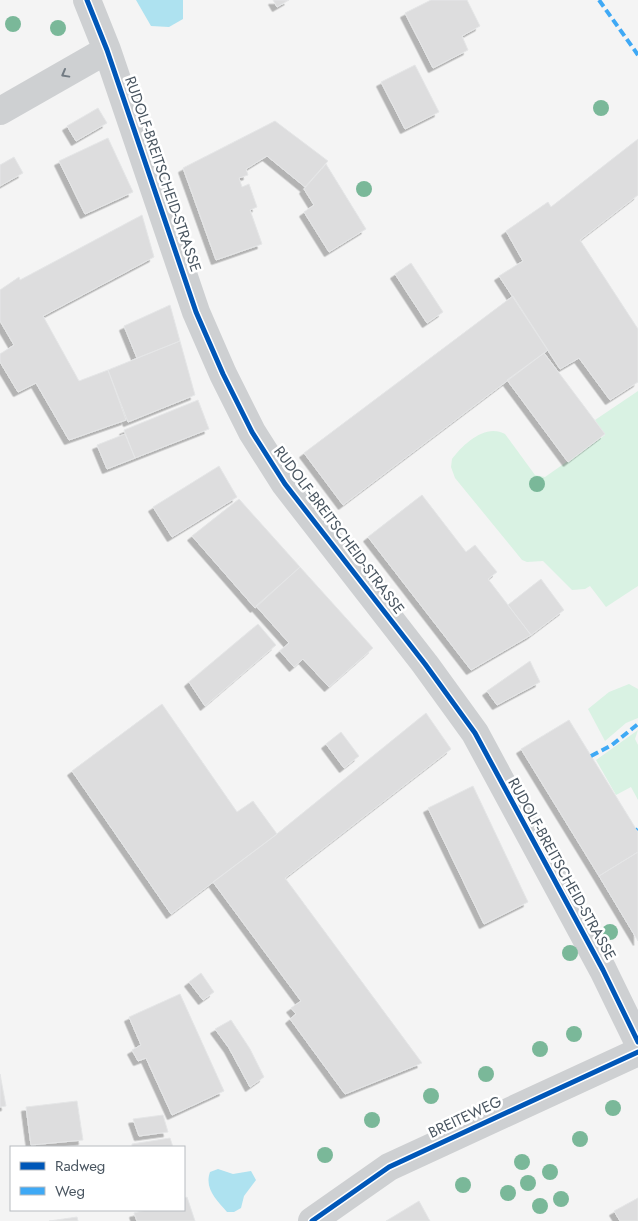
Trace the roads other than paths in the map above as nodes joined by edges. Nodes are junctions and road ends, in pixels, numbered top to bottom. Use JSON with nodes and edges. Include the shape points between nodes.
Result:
{"nodes":[{"id":1,"x":88,"y":0,"type":"edge"},
{"id":2,"x":107,"y":50,"type":"junction"},
{"id":3,"x":0,"y":111,"type":"edge"},
{"id":4,"x":638,"y":1042,"type":"edge"},
{"id":5,"x":638,"y":1052,"type":"edge"},
{"id":6,"x":312,"y":1221,"type":"edge"}],
"edges":[{"from":1,"to":2,"type":"street","name":"RUDOLF-BREITSCHEID-STRASSE"},
{"from":2,"to":3,"type":"street","one_way":true},
{"from":2,"to":4,"type":"street","name":"RUDOLF-BREITSCHEID-STRASSE","via":[[196,312],[252,432],[285,484],[425,664],[474,733],[603,970]]},
{"from":5,"to":6,"type":"street","name":"BREITEWEG","via":[[389,1167]]}]}
